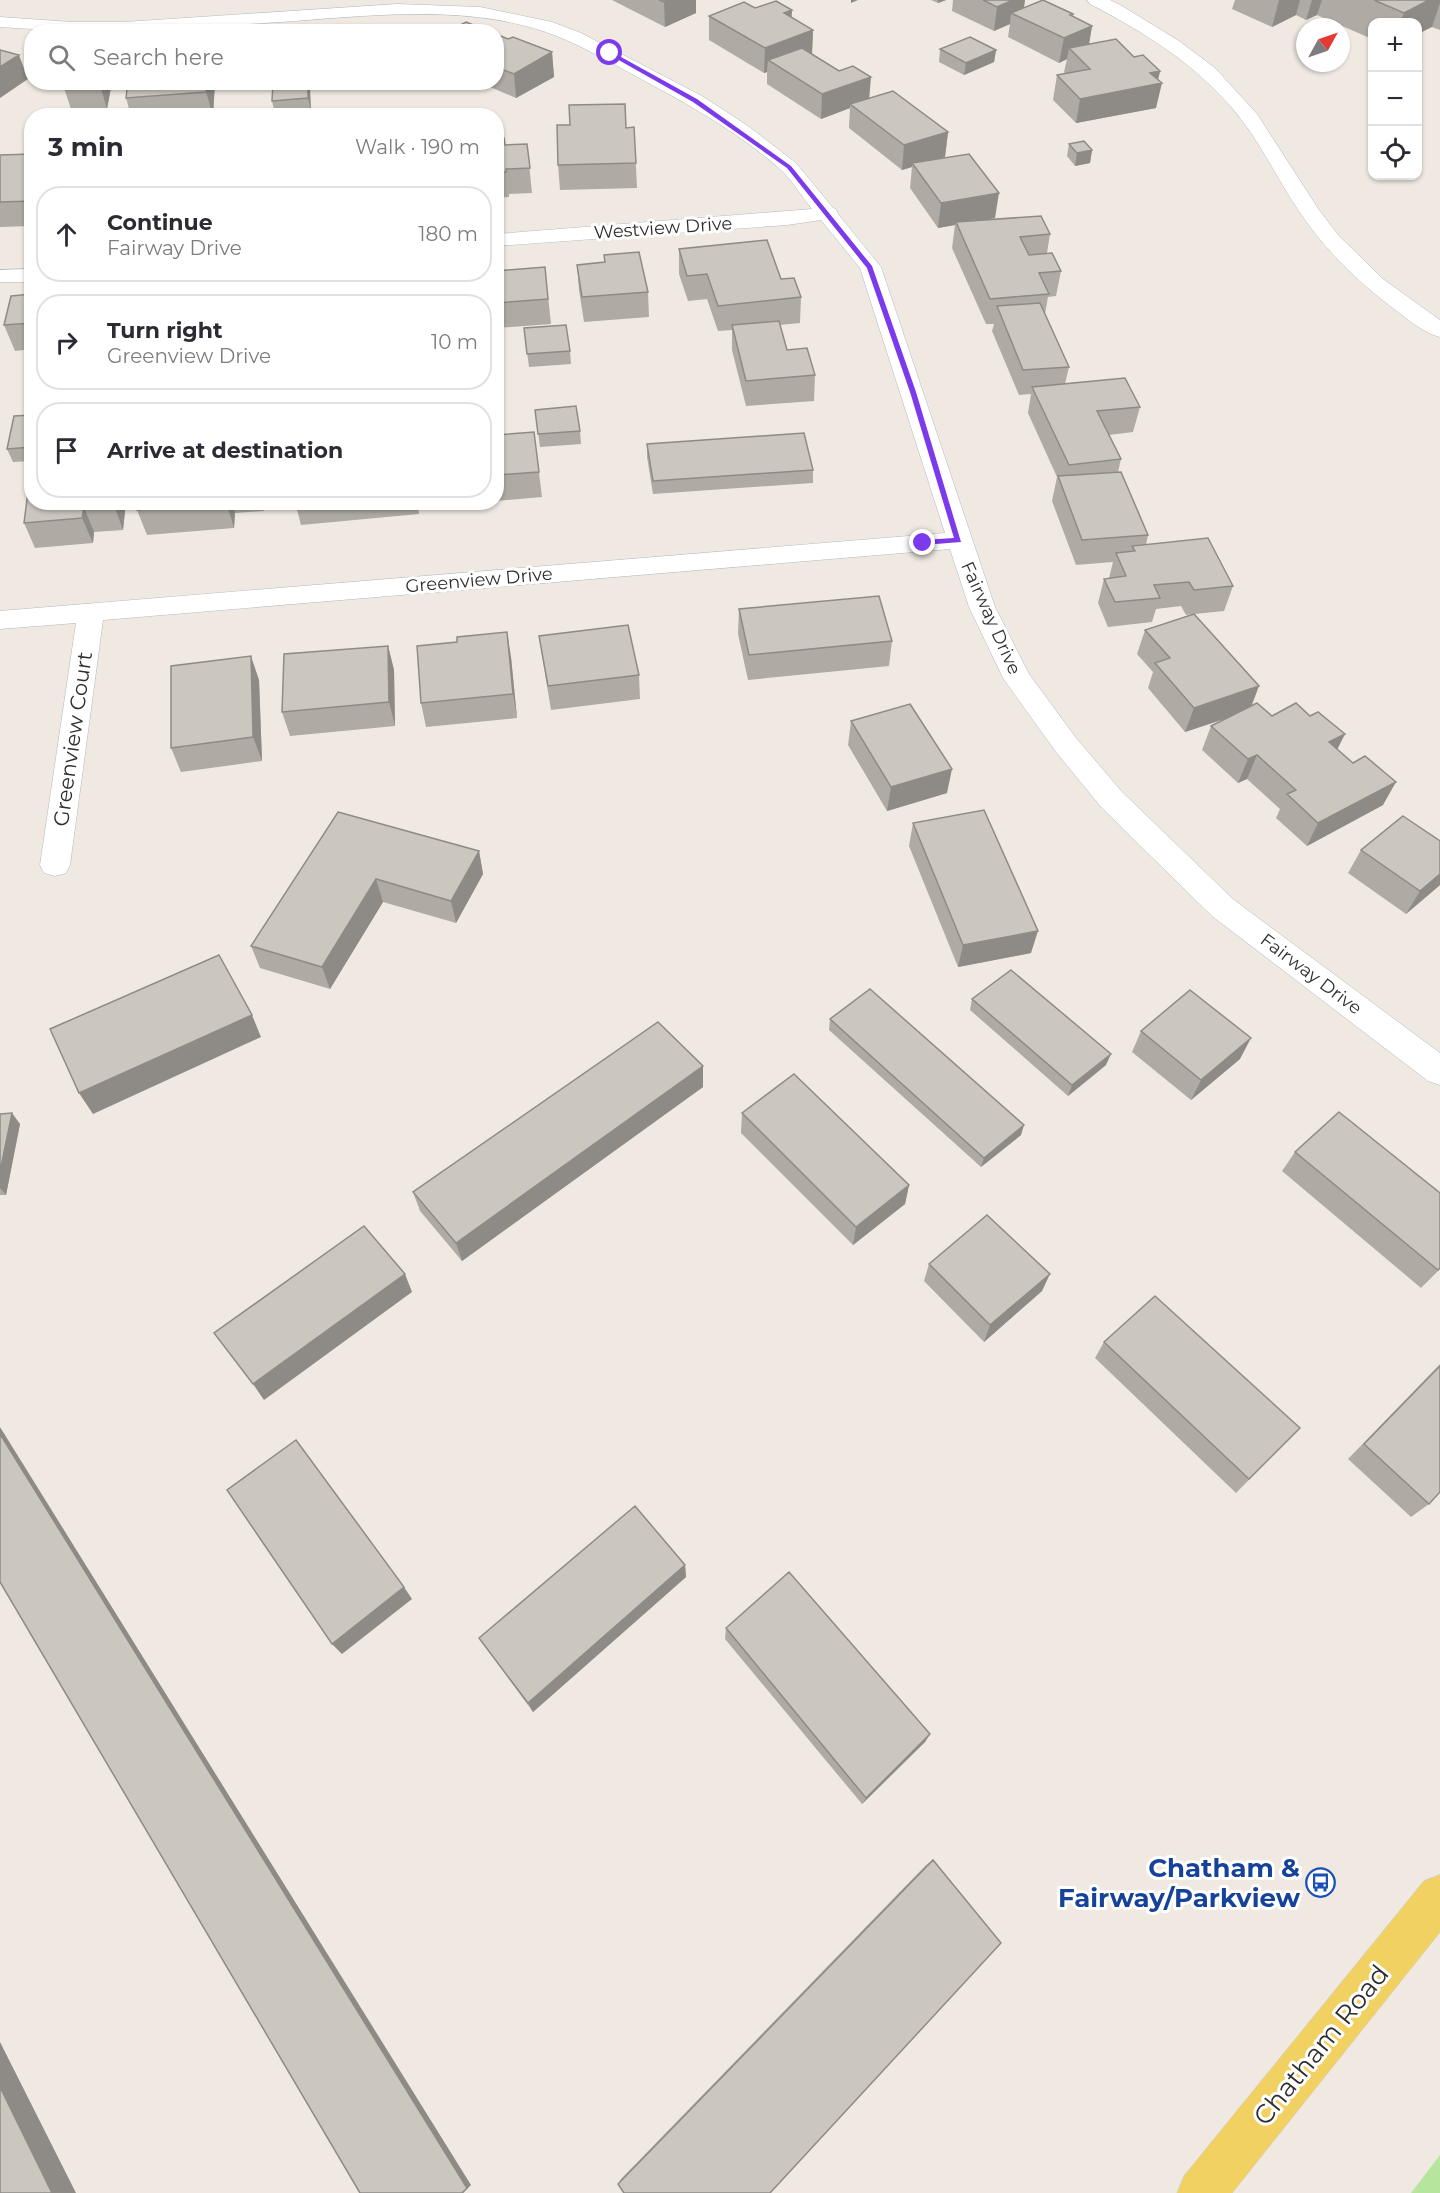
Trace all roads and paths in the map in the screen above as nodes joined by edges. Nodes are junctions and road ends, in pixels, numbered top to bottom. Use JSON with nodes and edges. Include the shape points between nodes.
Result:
{"nodes":[{"id":1,"x":1096,"y":0,"type":"edge"},
{"id":2,"x":0,"y":21,"type":"edge"},
{"id":3,"x":24,"y":24,"type":"edge"},
{"id":4,"x":174,"y":24,"type":"edge"},
{"id":5,"x":829,"y":213,"type":"junction"},
{"id":6,"x":504,"y":239,"type":"edge"},
{"id":7,"x":24,"y":275,"type":"edge"},
{"id":8,"x":0,"y":276,"type":"edge"},
{"id":9,"x":1440,"y":330,"type":"edge"},
{"id":10,"x":958,"y":540,"type":"junction"},
{"id":11,"x":91,"y":612,"type":"junction"},
{"id":12,"x":0,"y":620,"type":"edge"},
{"id":13,"x":55,"y":865,"type":"dead end"},
{"id":14,"x":1440,"y":1071,"type":"edge"},
{"id":15,"x":1440,"y":1897,"type":"edge"},
{"id":16,"x":1201,"y":2193,"type":"edge"}],
"edges":[{"from":1,"to":9,"type":"street","via":[[1177,47],[1219,84],[1262,135],[1321,228],[1391,296]]},
{"from":2,"to":3,"type":"street","name":"Fairway Drive"},
{"from":4,"to":5,"type":"street","name":"Fairway Drive","via":[[424,9],[480,12],[546,26],[610,53],[723,118],[789,167]]},
{"from":5,"to":6,"type":"street","name":"Westview Drive"},
{"from":5,"to":10,"type":"street","name":"Fairway Drive","via":[[870,267]]},
{"from":7,"to":8,"type":"street"},
{"from":10,"to":11,"type":"street","name":"Greenview Drive"},
{"from":10,"to":14,"type":"street","name":"Fairway Drive","via":[[982,607],[1017,678],[1066,746],[1112,800],[1223,908]]},
{"from":11,"to":12,"type":"street","name":"Greenview Drive"},
{"from":11,"to":13,"type":"street","name":"Greenview Court"},
{"from":15,"to":16,"type":"main road","name":"Chatham Road"}]}
